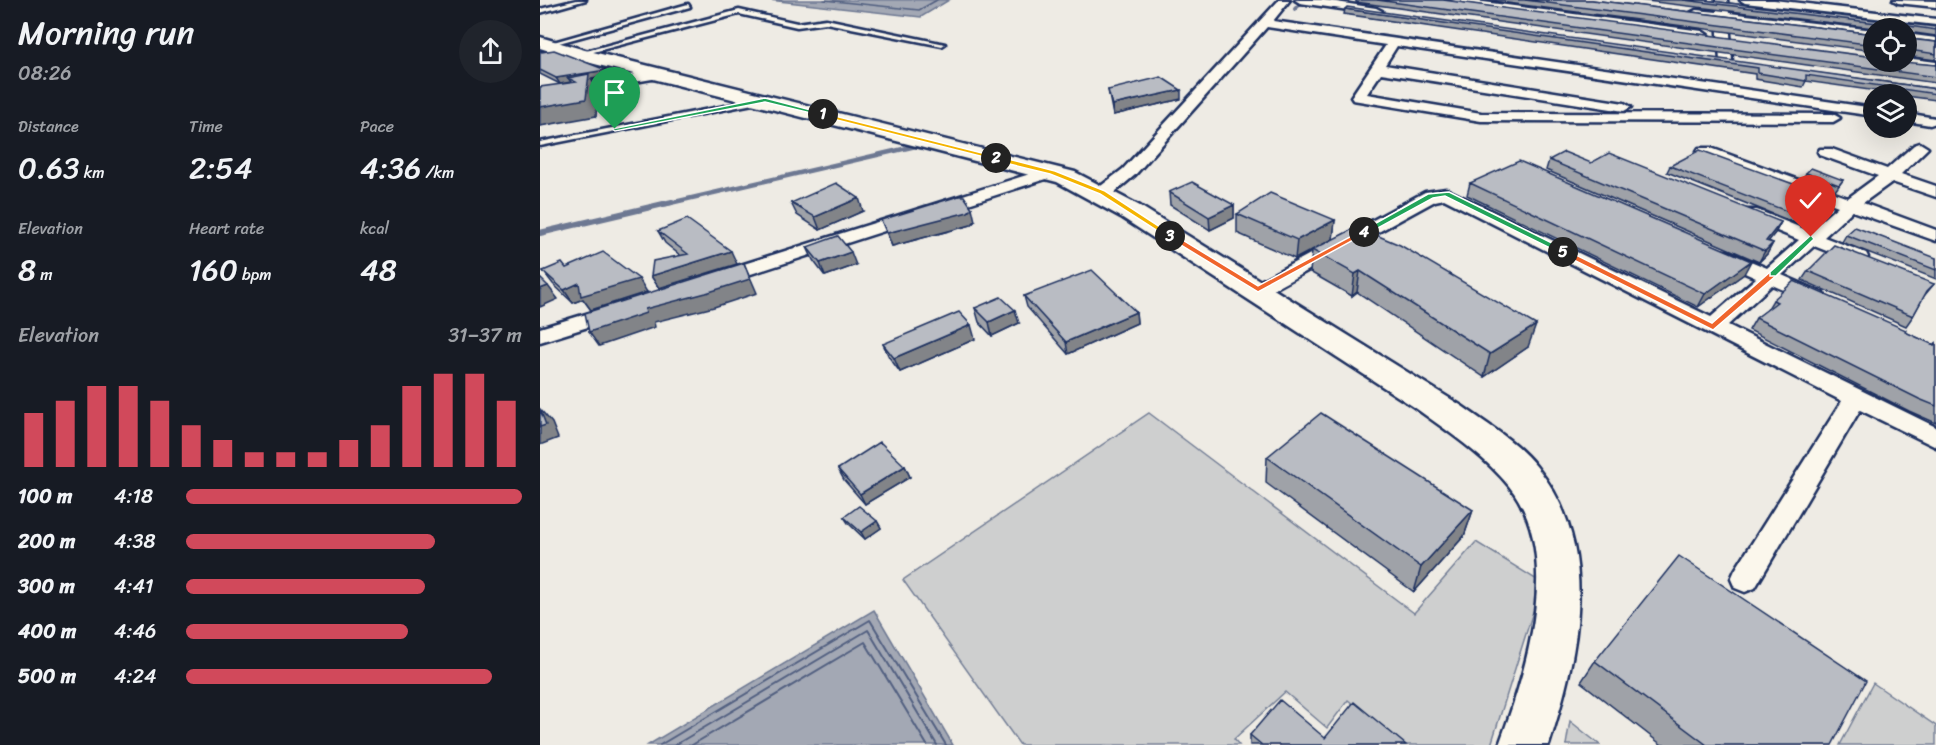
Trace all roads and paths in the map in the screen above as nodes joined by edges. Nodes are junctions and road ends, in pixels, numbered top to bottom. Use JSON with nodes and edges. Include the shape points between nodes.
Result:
{"nodes":[{"id":1,"x":583,"y":0,"type":"edge"},
{"id":2,"x":1285,"y":0,"type":"edge"},
{"id":3,"x":1300,"y":0,"type":"edge"},
{"id":4,"x":1388,"y":0,"type":"edge"},
{"id":5,"x":1443,"y":0,"type":"edge"},
{"id":6,"x":1722,"y":0,"type":"edge"},
{"id":7,"x":1745,"y":0,"type":"edge"},
{"id":8,"x":1898,"y":0,"type":"edge"},
{"id":9,"x":1936,"y":4,"type":"edge"},
{"id":10,"x":688,"y":6,"type":"dead end"},
{"id":11,"x":540,"y":11,"type":"edge"},
{"id":12,"x":1678,"y":11,"type":"edge"},
{"id":13,"x":1722,"y":16,"type":"junction"},
{"id":14,"x":1936,"y":22,"type":"edge"},
{"id":15,"x":1264,"y":23,"type":"junction"},
{"id":16,"x":1863,"y":33,"type":"edge"},
{"id":17,"x":1729,"y":38,"type":"junction"},
{"id":18,"x":1917,"y":39,"type":"edge"},
{"id":19,"x":1394,"y":42,"type":"junction"},
{"id":20,"x":1936,"y":42,"type":"edge"},
{"id":21,"x":542,"y":43,"type":"edge"},
{"id":22,"x":942,"y":44,"type":"dead end"},
{"id":23,"x":578,"y":54,"type":"junction"},
{"id":24,"x":1726,"y":61,"type":"edge"},
{"id":25,"x":1917,"y":64,"type":"edge"},
{"id":26,"x":1936,"y":66,"type":"edge"},
{"id":27,"x":1377,"y":68,"type":"junction"},
{"id":28,"x":659,"y":74,"type":"junction"},
{"id":29,"x":540,"y":94,"type":"edge"},
{"id":30,"x":765,"y":100,"type":"junction"},
{"id":31,"x":1863,"y":110,"type":"edge"},
{"id":32,"x":1863,"y":118,"type":"edge"},
{"id":33,"x":1696,"y":119,"type":"junction"},
{"id":34,"x":1917,"y":119,"type":"edge"},
{"id":35,"x":1930,"y":121,"type":"dead end"},
{"id":36,"x":540,"y":144,"type":"edge"},
{"id":37,"x":1920,"y":148,"type":"dead end"},
{"id":38,"x":1705,"y":151,"type":"edge"},
{"id":39,"x":1826,"y":152,"type":"dead end"},
{"id":40,"x":1052,"y":172,"type":"junction"},
{"id":41,"x":1890,"y":175,"type":"junction"},
{"id":42,"x":1936,"y":192,"type":"edge"},
{"id":43,"x":1103,"y":193,"type":"junction"},
{"id":44,"x":1850,"y":204,"type":"junction"},
{"id":45,"x":1734,"y":207,"type":"edge"},
{"id":46,"x":1936,"y":236,"type":"edge"},
{"id":47,"x":1811,"y":237,"type":"junction"},
{"id":48,"x":1706,"y":249,"type":"edge"},
{"id":49,"x":1874,"y":262,"type":"edge"},
{"id":50,"x":1770,"y":277,"type":"junction"},
{"id":51,"x":703,"y":283,"type":"edge"},
{"id":52,"x":1258,"y":290,"type":"junction"},
{"id":53,"x":638,"y":304,"type":"edge"},
{"id":54,"x":1832,"y":304,"type":"edge"},
{"id":55,"x":1713,"y":327,"type":"junction"},
{"id":56,"x":540,"y":336,"type":"edge"},
{"id":57,"x":1856,"y":398,"type":"junction"},
{"id":58,"x":1936,"y":438,"type":"edge"},
{"id":59,"x":1745,"y":579,"type":"dead end"},
{"id":60,"x":1524,"y":745,"type":"edge"}],
"edges":[{"from":1,"to":11,"type":"lane"},
{"from":2,"to":15,"type":"street"},
{"from":3,"to":4,"type":"street","via":[[1384,13]]},
{"from":5,"to":17,"type":"street"},
{"from":6,"to":13,"type":"street"},
{"from":7,"to":14,"type":"street"},
{"from":8,"to":9,"type":"street"},
{"from":10,"to":21,"type":"lane"},
{"from":12,"to":13,"type":"street"},
{"from":13,"to":16,"type":"street"},
{"from":13,"to":17,"type":"street"},
{"from":15,"to":19,"type":"street"},
{"from":15,"to":43,"type":"street","via":[[1129,172]]},
{"from":17,"to":24,"type":"street"},
{"from":18,"to":20,"type":"street"},
{"from":19,"to":27,"type":"street"},
{"from":19,"to":31,"type":"street"},
{"from":21,"to":23,"type":"main road"},
{"from":22,"to":23,"type":"lane","via":[[826,21],[797,25],[739,12]]},
{"from":23,"to":28,"type":"main road"},
{"from":25,"to":26,"type":"street"},
{"from":27,"to":33,"type":"street"},
{"from":27,"to":33,"type":"street","via":[[1358,97],[1481,117]]},
{"from":28,"to":29,"type":"street"},
{"from":28,"to":30,"type":"main road"},
{"from":30,"to":36,"type":"lane"},
{"from":30,"to":40,"type":"main road"},
{"from":32,"to":33,"type":"street"},
{"from":34,"to":35,"type":"street"},
{"from":37,"to":41,"type":"street"},
{"from":38,"to":44,"type":"street"},
{"from":39,"to":41,"type":"street"},
{"from":40,"to":43,"type":"main road"},
{"from":40,"to":51,"type":"street"},
{"from":41,"to":42,"type":"street"},
{"from":41,"to":44,"type":"street"},
{"from":43,"to":52,"type":"main road"},
{"from":44,"to":46,"type":"street"},
{"from":44,"to":47,"type":"street"},
{"from":45,"to":47,"type":"street"},
{"from":47,"to":49,"type":"street"},
{"from":47,"to":50,"type":"street"},
{"from":48,"to":50,"type":"street"},
{"from":50,"to":54,"type":"street"},
{"from":50,"to":55,"type":"street"},
{"from":52,"to":55,"type":"street","via":[[1431,196],[1446,194]]},
{"from":52,"to":60,"type":"main road","via":[[1451,417],[1519,471],[1540,506],[1552,537],[1558,623]]},
{"from":53,"to":56,"type":"street"},
{"from":55,"to":57,"type":"street"},
{"from":57,"to":58,"type":"street"},
{"from":57,"to":59,"type":"street"}]}
